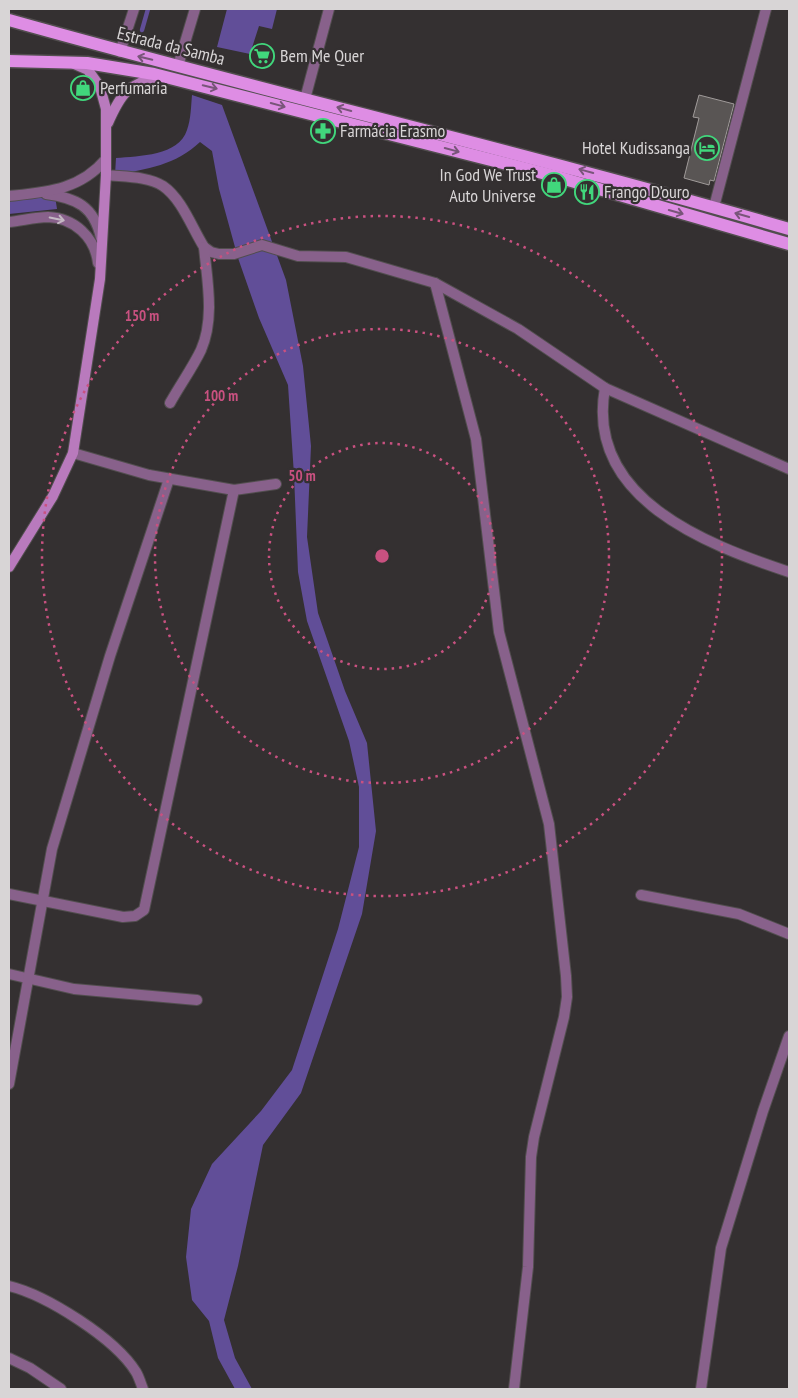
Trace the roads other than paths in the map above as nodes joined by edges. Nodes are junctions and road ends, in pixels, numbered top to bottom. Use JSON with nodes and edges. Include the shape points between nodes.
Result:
{"nodes":[{"id":1,"x":134,"y":9,"type":"edge"},
{"id":2,"x":195,"y":9,"type":"edge"},
{"id":3,"x":329,"y":9,"type":"edge"},
{"id":4,"x":766,"y":9,"type":"edge"},
{"id":5,"x":9,"y":20,"type":"edge"},
{"id":6,"x":120,"y":52,"type":"junction"},
{"id":7,"x":9,"y":61,"type":"edge"},
{"id":8,"x":71,"y":63,"type":"junction"},
{"id":9,"x":178,"y":66,"type":"junction"},
{"id":10,"x":161,"y":76,"type":"junction"},
{"id":11,"x":305,"y":99,"type":"junction"},
{"id":12,"x":106,"y":129,"type":"junction"},
{"id":13,"x":106,"y":159,"type":"junction"},
{"id":14,"x":106,"y":175,"type":"junction"},
{"id":15,"x":37,"y":193,"type":"junction"},
{"id":16,"x":9,"y":196,"type":"edge"},
{"id":17,"x":714,"y":207,"type":"junction"},
{"id":18,"x":9,"y":222,"type":"edge"},
{"id":19,"x":789,"y":229,"type":"edge"},
{"id":20,"x":101,"y":242,"type":"junction"},
{"id":21,"x":789,"y":244,"type":"edge"},
{"id":22,"x":204,"y":247,"type":"junction"},
{"id":23,"x":100,"y":279,"type":"junction"},
{"id":24,"x":435,"y":283,"type":"junction"},
{"id":25,"x":605,"y":388,"type":"junction"},
{"id":26,"x":170,"y":403,"type":"dead end"},
{"id":27,"x":73,"y":453,"type":"junction"},
{"id":28,"x":789,"y":469,"type":"edge"},
{"id":29,"x":169,"y":479,"type":"junction"},
{"id":30,"x":276,"y":484,"type":"dead end"},
{"id":31,"x":234,"y":490,"type":"junction"},
{"id":32,"x":9,"y":567,"type":"edge"},
{"id":33,"x":789,"y":572,"type":"edge"},
{"id":34,"x":9,"y":894,"type":"edge"},
{"id":35,"x":641,"y":895,"type":"dead end"},
{"id":36,"x":44,"y":902,"type":"junction"},
{"id":37,"x":789,"y":934,"type":"edge"},
{"id":38,"x":9,"y":974,"type":"edge"},
{"id":39,"x":29,"y":980,"type":"junction"},
{"id":40,"x":197,"y":1000,"type":"dead end"},
{"id":41,"x":789,"y":1036,"type":"edge"},
{"id":42,"x":9,"y":1084,"type":"edge"},
{"id":43,"x":9,"y":1286,"type":"edge"},
{"id":44,"x":9,"y":1358,"type":"edge"},
{"id":45,"x":61,"y":1389,"type":"edge"},
{"id":46,"x":144,"y":1389,"type":"edge"},
{"id":47,"x":514,"y":1389,"type":"edge"},
{"id":48,"x":701,"y":1389,"type":"edge"}],
"edges":[{"from":1,"to":6,"type":"street"},
{"from":2,"to":9,"type":"street"},
{"from":3,"to":11,"type":"street"},
{"from":4,"to":17,"type":"street"},
{"from":5,"to":6,"type":"main road","name":"Estrada da Samba"},
{"from":9,"to":6,"type":"main road","name":"Estrada da Samba","one_way":true},
{"from":7,"to":8,"type":"main road","name":"Estrada da Samba"},
{"from":8,"to":10,"type":"main road","name":"Estrada da Samba","via":[[130,68]]},
{"from":8,"to":12,"type":"street","via":[[88,70],[100,88],[106,109]]},
{"from":9,"to":11,"type":"main road","name":"Estrada da Samba"},
{"from":10,"to":12,"type":"street","via":[[126,89]]},
{"from":10,"to":21,"type":"main road","name":"Estrada da Samba","one_way":true,"via":[[554,176]]},
{"from":17,"to":11,"type":"main road","name":"Estrada da Samba","one_way":true},
{"from":12,"to":13,"type":"street"},
{"from":13,"to":14,"type":"street"},
{"from":13,"to":15,"type":"street","via":[[86,179]]},
{"from":14,"to":20,"type":"street"},
{"from":14,"to":22,"type":"street","via":[[163,186],[174,196]]},
{"from":15,"to":16,"type":"street"},
{"from":15,"to":20,"type":"street","via":[[74,199],[83,205],[98,227]]},
{"from":19,"to":17,"type":"main road","name":"Estrada da Samba","one_way":true},
{"from":18,"to":23,"type":"street","one_way":true,"via":[[48,217],[70,222],[91,240],[97,252]]},
{"from":20,"to":23,"type":"street"},
{"from":22,"to":24,"type":"street","via":[[211,252],[234,254],[262,245],[298,256],[346,257]]},
{"from":22,"to":26,"type":"street","via":[[209,310],[206,334],[196,361]]},
{"from":23,"to":27,"type":"street"},
{"from":24,"to":25,"type":"street","via":[[518,329]]},
{"from":24,"to":47,"type":"street","via":[[476,439],[499,632],[549,824],[566,976],[564,1017],[531,1157],[528,1267]]},
{"from":25,"to":28,"type":"street"},
{"from":25,"to":33,"type":"street","via":[[601,407],[602,428],[610,453],[617,470],[644,498],[676,525]]},
{"from":27,"to":29,"type":"street"},
{"from":27,"to":32,"type":"street","via":[[52,496]]},
{"from":29,"to":31,"type":"street"},
{"from":29,"to":36,"type":"street","via":[[110,656],[52,849]]},
{"from":30,"to":31,"type":"street"},
{"from":31,"to":36,"type":"street","via":[[144,910],[135,916],[123,917]]},
{"from":34,"to":36,"type":"street"},
{"from":35,"to":37,"type":"street","via":[[739,914]]},
{"from":36,"to":39,"type":"street"},
{"from":38,"to":39,"type":"street"},
{"from":39,"to":40,"type":"street","via":[[74,990]]},
{"from":39,"to":42,"type":"street"},
{"from":41,"to":48,"type":"street","via":[[721,1248]]},
{"from":43,"to":46,"type":"street","via":[[50,1302],[111,1343],[136,1371]]},
{"from":44,"to":45,"type":"street"}]}
